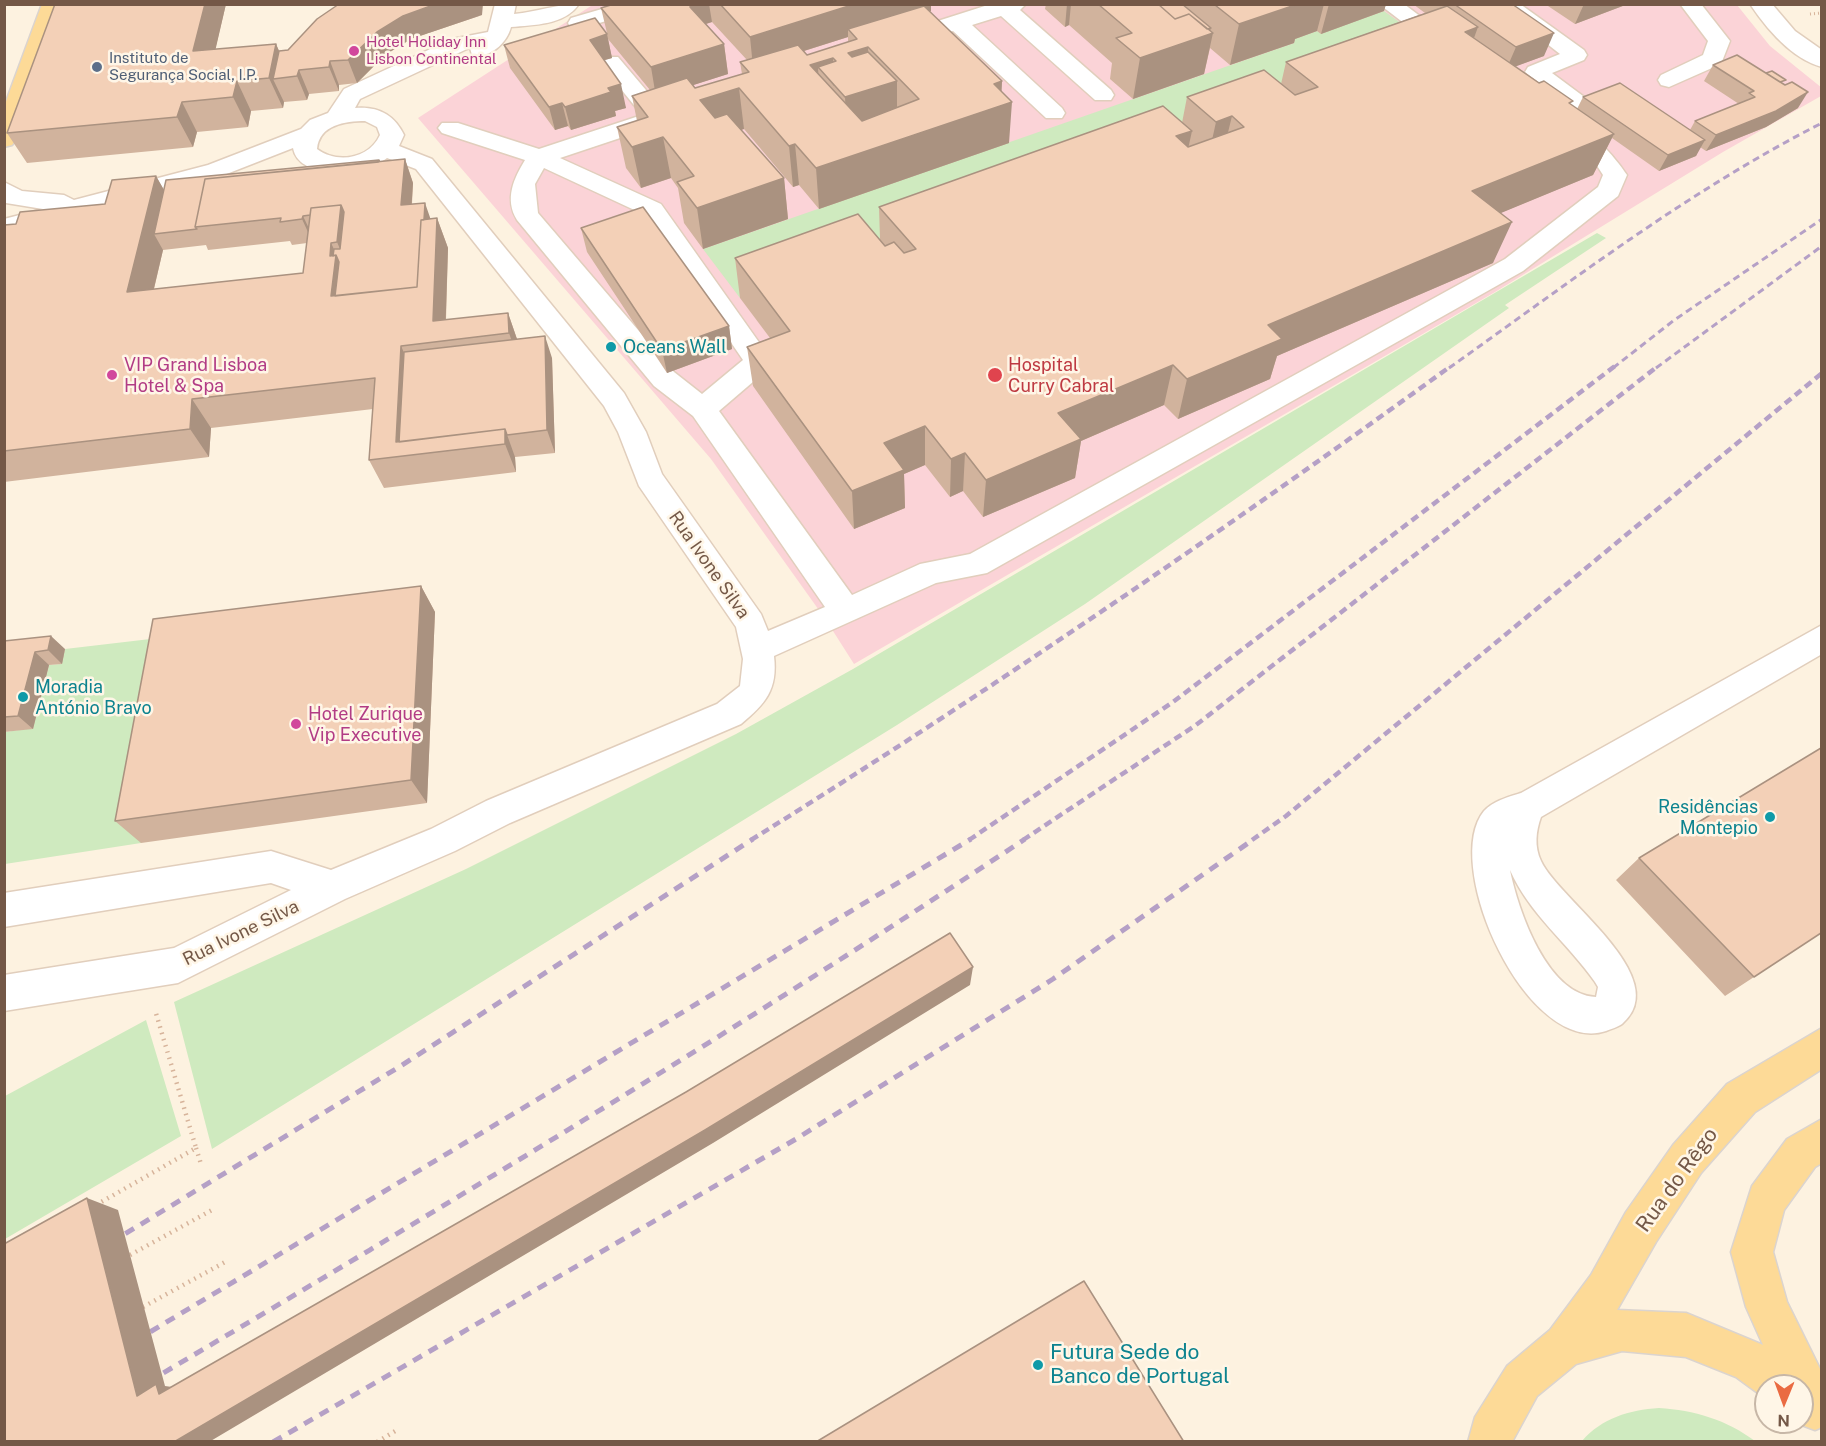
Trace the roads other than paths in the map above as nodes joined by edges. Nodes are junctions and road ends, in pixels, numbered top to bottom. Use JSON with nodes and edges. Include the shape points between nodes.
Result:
{"nodes":[{"id":1,"x":53,"y":4,"type":"edge"},
{"id":2,"x":643,"y":4,"type":"edge"},
{"id":3,"x":1389,"y":4,"type":"edge"},
{"id":4,"x":1506,"y":4,"type":"edge"},
{"id":5,"x":1690,"y":4,"type":"edge"},
{"id":6,"x":1760,"y":4,"type":"edge"},
{"id":7,"x":1007,"y":6,"type":"edge"},
{"id":8,"x":574,"y":14,"type":"edge"},
{"id":9,"x":502,"y":20,"type":"edge"},
{"id":10,"x":957,"y":23,"type":"junction"},
{"id":11,"x":879,"y":48,"type":"edge"},
{"id":12,"x":1821,"y":60,"type":"edge"},
{"id":13,"x":610,"y":62,"type":"dead end"},
{"id":14,"x":1472,"y":63,"type":"edge"},
{"id":15,"x":1669,"y":80,"type":"dead end"},
{"id":16,"x":1103,"y":95,"type":"dead end"},
{"id":17,"x":1054,"y":113,"type":"dead end"},
{"id":18,"x":369,"y":114,"type":"junction"},
{"id":19,"x":337,"y":117,"type":"junction"},
{"id":20,"x":450,"y":128,"type":"dead end"},
{"id":21,"x":308,"y":134,"type":"junction"},
{"id":22,"x":4,"y":140,"type":"edge"},
{"id":23,"x":386,"y":149,"type":"junction"},
{"id":24,"x":539,"y":157,"type":"junction"},
{"id":25,"x":333,"y":165,"type":"junction"},
{"id":26,"x":216,"y":170,"type":"junction"},
{"id":27,"x":4,"y":189,"type":"edge"},
{"id":28,"x":81,"y":204,"type":"junction"},
{"id":29,"x":4,"y":227,"type":"edge"},
{"id":30,"x":703,"y":409,"type":"junction"},
{"id":31,"x":846,"y":612,"type":"junction"},
{"id":32,"x":1821,"y":638,"type":"edge"},
{"id":33,"x":758,"y":649,"type":"junction"},
{"id":34,"x":1529,"y":806,"type":"junction"},
{"id":35,"x":332,"y":887,"type":"junction"},
{"id":36,"x":4,"y":910,"type":"edge"},
{"id":37,"x":4,"y":993,"type":"edge"},
{"id":38,"x":1821,"y":1047,"type":"edge"},
{"id":39,"x":1821,"y":1139,"type":"edge"},
{"id":40,"x":1565,"y":1345,"type":"junction"},
{"id":41,"x":1768,"y":1374,"type":"edge"},
{"id":42,"x":1795,"y":1374,"type":"edge"},
{"id":43,"x":1490,"y":1442,"type":"edge"}],
"edges":[{"from":1,"to":22,"type":"main road"},
{"from":2,"to":8,"type":"street"},
{"from":3,"to":14,"type":"street"},
{"from":4,"to":31,"type":"street","via":[[1576,55],[1536,72],[1579,104],[1537,109],[1602,156],[1615,175],[1609,191],[1514,265],[976,565],[931,572]]},
{"from":5,"to":15,"type":"street","via":[[1719,41],[1713,59]]},
{"from":6,"to":12,"type":"street","via":[[1787,36]]},
{"from":7,"to":10,"type":"street"},
{"from":7,"to":16,"type":"street"},
{"from":8,"to":9,"type":"street"},
{"from":9,"to":18,"type":"street","via":[[476,52],[388,97]]},
{"from":9,"to":19,"type":"street","via":[[352,94]]},
{"from":10,"to":11,"type":"street"},
{"from":10,"to":17,"type":"street"},
{"from":13,"to":24,"type":"street","via":[[668,114]]},
{"from":18,"to":19,"type":"street"},
{"from":18,"to":23,"type":"street","via":[[389,123],[393,131]]},
{"from":19,"to":21,"type":"street"},
{"from":20,"to":24,"type":"street"},
{"from":21,"to":25,"type":"street","via":[[305,151],[311,158]]},
{"from":21,"to":26,"type":"street"},
{"from":23,"to":25,"type":"street","via":[[362,162]]},
{"from":23,"to":33,"type":"street","name":"Rua Ivone Silva","via":[[424,164],[614,400],[632,432],[649,478],[750,623]]},
{"from":24,"to":30,"type":"street","via":[[523,184],[526,214],[664,379]]},
{"from":24,"to":30,"type":"street","via":[[652,209],[758,362]]},
{"from":25,"to":26,"type":"street","via":[[252,172]]},
{"from":26,"to":28,"type":"street"},
{"from":27,"to":28,"type":"street","via":[[15,198]]},
{"from":28,"to":29,"type":"street"},
{"from":30,"to":31,"type":"street"},
{"from":31,"to":33,"type":"street"},
{"from":32,"to":34,"type":"street"},
{"from":33,"to":35,"type":"street","name":"Rua Ivone Silva","via":[[759,668],[752,695],[729,714]]},
{"from":34,"to":34,"type":"street","via":[[1498,819],[1490,842],[1492,872],[1510,934],[1527,964],[1558,1000],[1578,1014],[1601,1015],[1616,1003],[1617,985],[1604,962],[1532,878],[1520,848],[1519,834]]},
{"from":35,"to":36,"type":"street","name":"Rua Ivone Silva","via":[[271,867]]},
{"from":35,"to":37,"type":"street","name":"Rua Ivone Silva","via":[[178,965]]},
{"from":38,"to":40,"type":"main road","name":"Rua do Rêgo","via":[[1741,1098],[1687,1159],[1641,1227],[1606,1290]]},
{"from":39,"to":42,"type":"main road","via":[[1801,1153],[1766,1200],[1752,1252],[1767,1307]]},
{"from":40,"to":41,"type":"main road","via":[[1622,1330],[1686,1335],[1751,1362]]},
{"from":40,"to":43,"type":"main road","via":[[1522,1381],[1491,1433]]}]}
